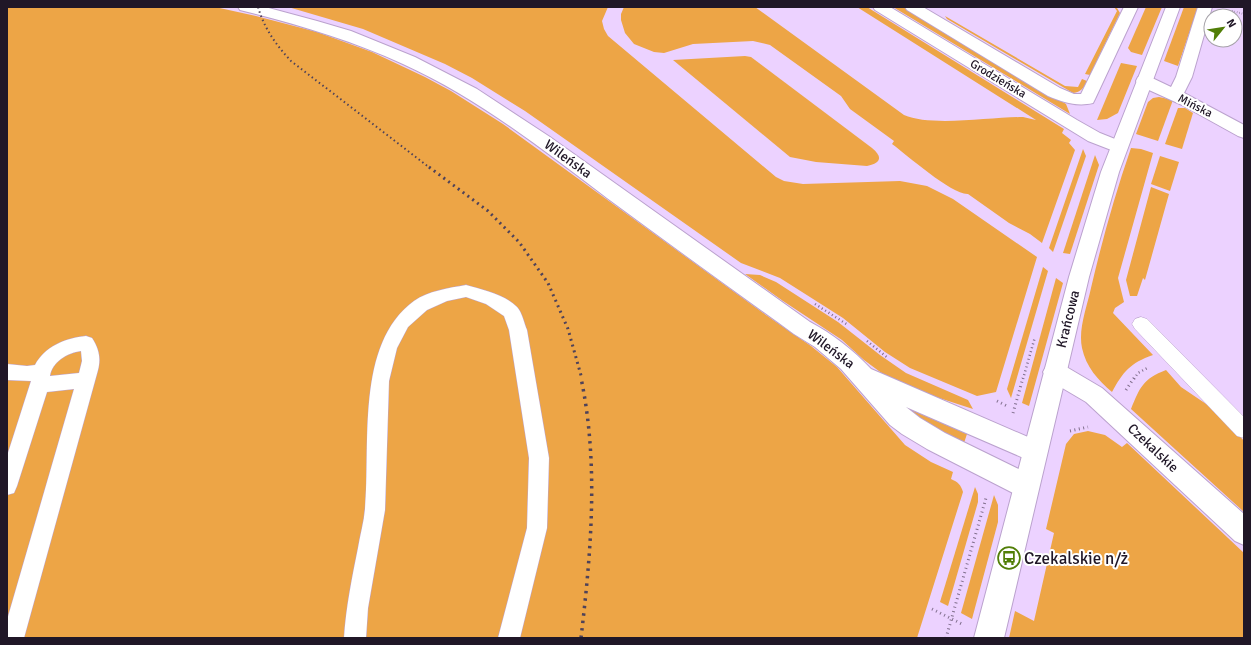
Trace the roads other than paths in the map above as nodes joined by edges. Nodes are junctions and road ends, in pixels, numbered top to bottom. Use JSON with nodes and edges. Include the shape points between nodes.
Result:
{"nodes":[{"id":1,"x":245,"y":7,"type":"edge"},
{"id":2,"x":880,"y":7,"type":"edge"},
{"id":3,"x":912,"y":7,"type":"edge"},
{"id":4,"x":1173,"y":7,"type":"edge"},
{"id":5,"x":1205,"y":7,"type":"edge"},
{"id":6,"x":1128,"y":8,"type":"edge"},
{"id":7,"x":1144,"y":81,"type":"junction"},
{"id":8,"x":1175,"y":95,"type":"junction"},
{"id":9,"x":1244,"y":132,"type":"edge"},
{"id":10,"x":1119,"y":147,"type":"junction"},
{"id":11,"x":1141,"y":324,"type":"dead end"},
{"id":12,"x":7,"y":372,"type":"edge"},
{"id":13,"x":859,"y":372,"type":"junction"},
{"id":14,"x":1055,"y":372,"type":"junction"},
{"id":15,"x":41,"y":378,"type":"junction"},
{"id":16,"x":86,"y":380,"type":"junction"},
{"id":17,"x":1244,"y":430,"type":"edge"},
{"id":18,"x":1035,"y":452,"type":"junction"},
{"id":19,"x":7,"y":486,"type":"edge"},
{"id":20,"x":1026,"y":486,"type":"junction"},
{"id":21,"x":1244,"y":532,"type":"edge"},
{"id":22,"x":13,"y":638,"type":"edge"},
{"id":23,"x":355,"y":638,"type":"edge"},
{"id":24,"x":509,"y":638,"type":"edge"},
{"id":25,"x":989,"y":638,"type":"edge"}],
"edges":[{"from":1,"to":13,"type":"street","name":"Wileńska","via":[[353,37],[409,61],[476,96],[528,130],[822,340]]},
{"from":2,"to":10,"type":"street","name":"Grodzieńska","via":[[1071,124]]},
{"from":3,"to":6,"type":"street","via":[[1054,92],[1072,99],[1087,99]]},
{"from":4,"to":7,"type":"street","name":"Krańcowa"},
{"from":5,"to":8,"type":"street","via":[[1184,78]]},
{"from":7,"to":8,"type":"street","name":"Mińska"},
{"from":7,"to":10,"type":"street","name":"Krańcowa"},
{"from":8,"to":9,"type":"street","name":"Mińska"},
{"from":10,"to":14,"type":"street","name":"Krańcowa","via":[[1079,277]]},
{"from":11,"to":17,"type":"lane"},
{"from":12,"to":15,"type":"lane"},
{"from":13,"to":18,"type":"street","name":"Wileńska","via":[[905,396]]},
{"from":13,"to":20,"type":"street","name":"Wileńska","via":[[899,417],[911,426]]},
{"from":14,"to":18,"type":"street","name":"Krańcowa"},
{"from":14,"to":21,"type":"street","name":"Czekalskie","via":[[1094,395]]},
{"from":15,"to":16,"type":"lane"},
{"from":15,"to":16,"type":"lane","via":[[50,358],[62,349],[86,344],[91,351],[92,362]]},
{"from":15,"to":19,"type":"lane"},
{"from":16,"to":22,"type":"lane"},
{"from":18,"to":20,"type":"street","name":"Krańcowa"},
{"from":20,"to":25,"type":"street","name":"Krańcowa"},
{"from":23,"to":24,"type":"lane","via":[[356,608],[375,510],[380,381],[388,348],[402,322],[421,305],[445,295],[466,291],[492,299],[511,312],[518,330],[539,458],[537,528]]}]}
